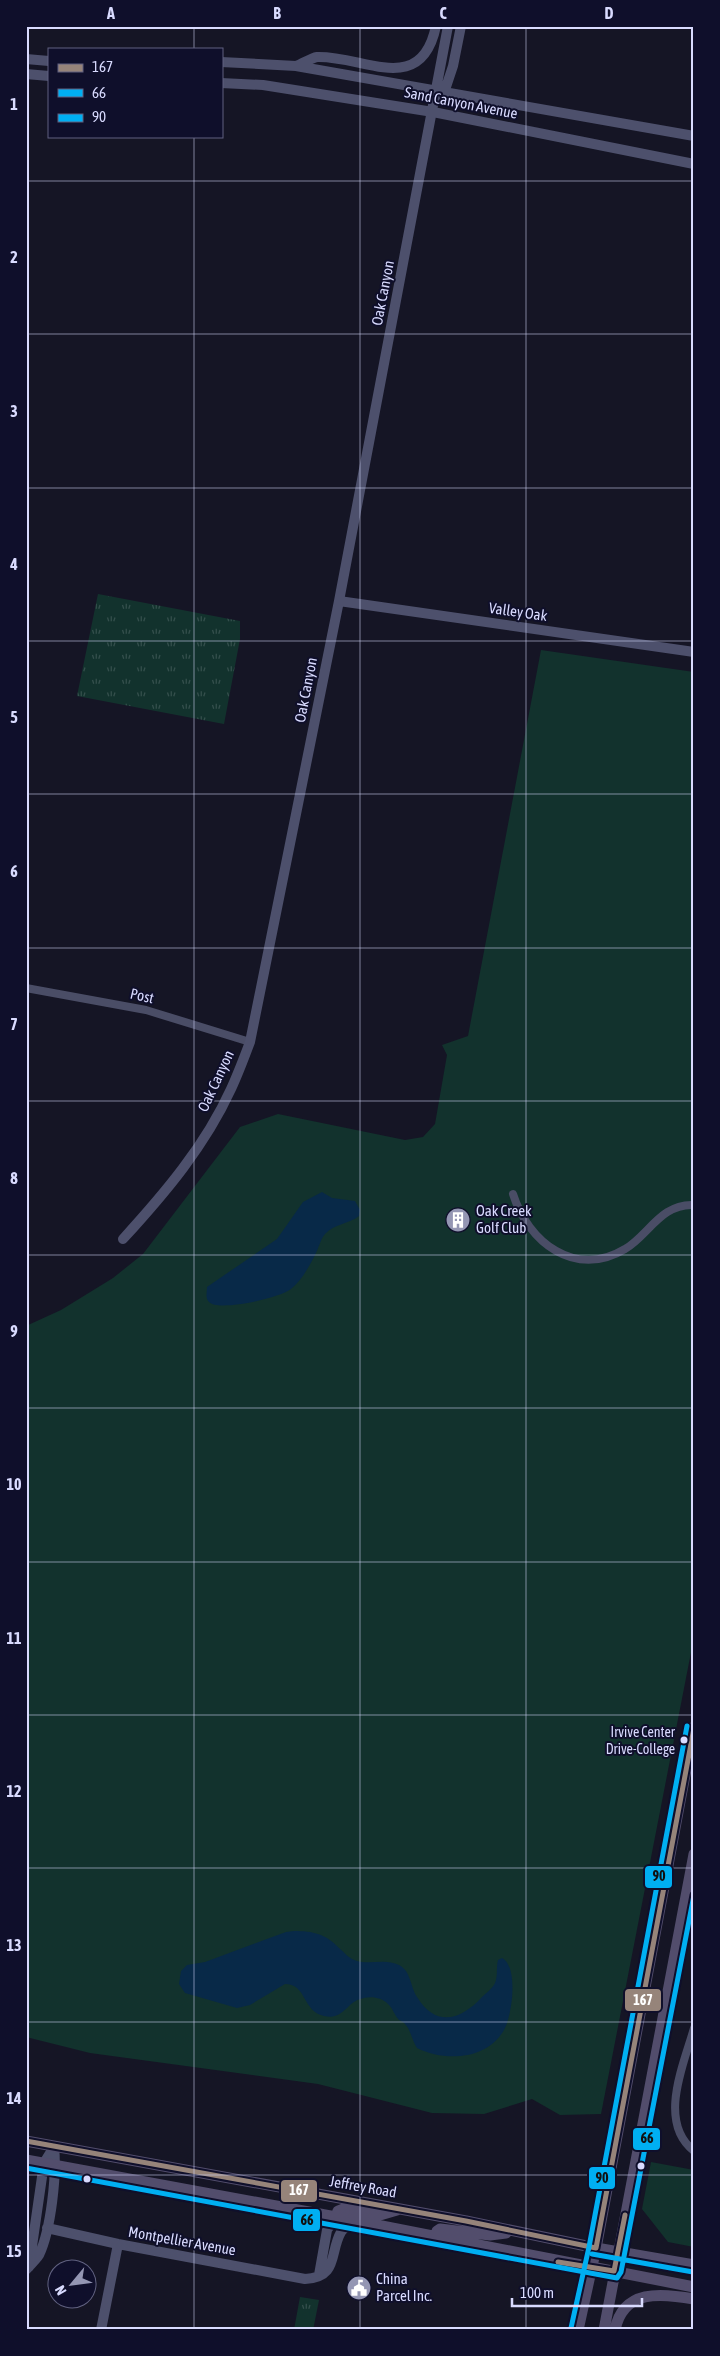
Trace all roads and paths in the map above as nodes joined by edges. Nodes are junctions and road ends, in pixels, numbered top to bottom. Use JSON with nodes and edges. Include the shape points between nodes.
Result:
{"nodes":[{"id":1,"x":436,"y":26,"type":"edge"},
{"id":2,"x":448,"y":26,"type":"edge"},
{"id":3,"x":461,"y":26,"type":"edge"},
{"id":4,"x":26,"y":59,"type":"edge"},
{"id":5,"x":48,"y":61,"type":"edge"},
{"id":6,"x":222,"y":62,"type":"edge"},
{"id":7,"x":296,"y":66,"type":"junction"},
{"id":8,"x":26,"y":74,"type":"edge"},
{"id":9,"x":48,"y":76,"type":"edge"},
{"id":10,"x":222,"y":83,"type":"edge"},
{"id":11,"x":441,"y":91,"type":"junction"},
{"id":12,"x":432,"y":112,"type":"junction"},
{"id":13,"x":694,"y":136,"type":"edge"},
{"id":14,"x":694,"y":164,"type":"edge"},
{"id":15,"x":339,"y":601,"type":"junction"},
{"id":16,"x":694,"y":652,"type":"edge"},
{"id":17,"x":26,"y":988,"type":"edge"},
{"id":18,"x":250,"y":1042,"type":"junction"},
{"id":19,"x":513,"y":1194,"type":"dead end"},
{"id":20,"x":694,"y":1205,"type":"edge"},
{"id":21,"x":122,"y":1239,"type":"dead end"},
{"id":22,"x":694,"y":1727,"type":"edge"},
{"id":23,"x":690,"y":1772,"type":"edge"},
{"id":24,"x":694,"y":1854,"type":"edge"},
{"id":25,"x":694,"y":2028,"type":"edge"},
{"id":26,"x":26,"y":2141,"type":"edge"},
{"id":27,"x":54,"y":2147,"type":"junction"},
{"id":28,"x":694,"y":2151,"type":"edge"},
{"id":29,"x":26,"y":2160,"type":"edge"},
{"id":30,"x":44,"y":2163,"type":"junction"},
{"id":31,"x":56,"y":2166,"type":"junction"},
{"id":32,"x":399,"y":2209,"type":"junction"},
{"id":33,"x":336,"y":2217,"type":"junction"},
{"id":34,"x":353,"y":2221,"type":"junction"},
{"id":35,"x":47,"y":2228,"type":"junction"},
{"id":36,"x":516,"y":2232,"type":"junction"},
{"id":37,"x":436,"y":2237,"type":"junction"},
{"id":38,"x":118,"y":2244,"type":"junction"},
{"id":39,"x":596,"y":2248,"type":"junction"},
{"id":40,"x":618,"y":2251,"type":"junction"},
{"id":41,"x":694,"y":2265,"type":"edge"},
{"id":42,"x":27,"y":2268,"type":"edge"},
{"id":43,"x":591,"y":2268,"type":"junction"},
{"id":44,"x":614,"y":2271,"type":"junction"},
{"id":45,"x":316,"y":2277,"type":"junction"},
{"id":46,"x":694,"y":2287,"type":"edge"},
{"id":47,"x":694,"y":2298,"type":"edge"},
{"id":48,"x":101,"y":2330,"type":"edge"},
{"id":49,"x":578,"y":2330,"type":"edge"},
{"id":50,"x":604,"y":2330,"type":"edge"},
{"id":51,"x":615,"y":2330,"type":"edge"}],
"edges":[{"from":1,"to":7,"type":"street","via":[[425,54],[409,66],[389,68],[316,57]]},
{"from":2,"to":11,"type":"street"},
{"from":3,"to":11,"type":"street"},
{"from":4,"to":5,"type":"street"},
{"from":6,"to":7,"type":"street","name":"Sand Canyon Avenue"},
{"from":7,"to":11,"type":"street","name":"Sand Canyon Avenue"},
{"from":8,"to":9,"type":"street"},
{"from":10,"to":12,"type":"street","name":"Sand Canyon Avenue","via":[[262,86]]},
{"from":11,"to":12,"type":"street"},
{"from":11,"to":13,"type":"street","name":"Sand Canyon Avenue"},
{"from":12,"to":14,"type":"street","name":"Sand Canyon Avenue"},
{"from":12,"to":15,"type":"street","name":"Oak Canyon"},
{"from":15,"to":16,"type":"street","name":"Valley Oak"},
{"from":15,"to":18,"type":"street","name":"Oak Canyon"},
{"from":17,"to":18,"type":"street","name":"Post","via":[[146,1010]]},
{"from":18,"to":21,"type":"street","name":"Oak Canyon","via":[[232,1088],[211,1128],[156,1203]]},
{"from":19,"to":20,"type":"street","via":[[518,1212],[532,1232],[559,1255],[582,1260],[607,1258],[626,1249],[666,1213],[683,1204]]},
{"from":22,"to":23,"type":"main road"},
{"from":23,"to":39,"type":"main road"},
{"from":24,"to":40,"type":"main road"},
{"from":25,"to":28,"type":"street","via":[[674,2106],[679,2129]]},
{"from":26,"to":27,"type":"main road","name":"Jeffrey Road"},
{"from":27,"to":30,"type":"street"},
{"from":27,"to":31,"type":"street"},
{"from":27,"to":32,"type":"main road","name":"Jeffrey Road"},
{"from":29,"to":30,"type":"main road"},
{"from":30,"to":31,"type":"main road"},
{"from":30,"to":42,"type":"street"},
{"from":31,"to":33,"type":"main road"},
{"from":31,"to":35,"type":"street"},
{"from":32,"to":33,"type":"main road","via":[[380,2216],[343,2209]]},
{"from":32,"to":36,"type":"main road","name":"Jeffrey Road"},
{"from":33,"to":34,"type":"main road"},
{"from":33,"to":45,"type":"street","via":[[327,2230]]},
{"from":34,"to":37,"type":"main road"},
{"from":34,"to":45,"type":"street","via":[[341,2232],[326,2272]]},
{"from":35,"to":38,"type":"street","name":"Montpellier Avenue"},
{"from":35,"to":42,"type":"street","via":[[38,2257]]},
{"from":36,"to":37,"type":"main road","via":[[490,2235],[440,2229]]},
{"from":36,"to":39,"type":"main road","name":"Jeffrey Road"},
{"from":37,"to":43,"type":"main road"},
{"from":38,"to":45,"type":"street","name":"Montpellier Avenue","via":[[304,2279]]},
{"from":38,"to":48,"type":"street"},
{"from":39,"to":40,"type":"main road","name":"Jeffrey Road"},
{"from":39,"to":43,"type":"main road"},
{"from":40,"to":41,"type":"main road","name":"Jeffrey Road"},
{"from":40,"to":44,"type":"main road"},
{"from":43,"to":44,"type":"main road"},
{"from":43,"to":49,"type":"main road"},
{"from":44,"to":46,"type":"main road"},
{"from":44,"to":50,"type":"main road"},
{"from":47,"to":51,"type":"main road","via":[[654,2295],[631,2302],[620,2315]]}]}
